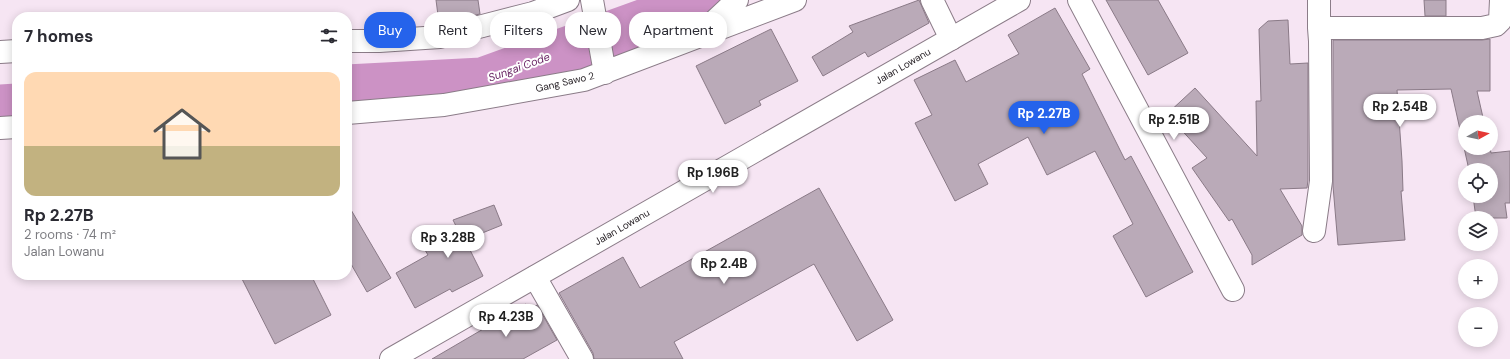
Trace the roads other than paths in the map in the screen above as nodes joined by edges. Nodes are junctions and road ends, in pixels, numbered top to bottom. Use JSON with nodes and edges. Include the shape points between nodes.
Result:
{"nodes":[{"id":1,"x":568,"y":0,"type":"edge"},
{"id":2,"x":737,"y":0,"type":"edge"},
{"id":3,"x":795,"y":0,"type":"edge"},
{"id":4,"x":932,"y":0,"type":"edge"},
{"id":5,"x":1020,"y":0,"type":"edge"},
{"id":6,"x":1079,"y":0,"type":"edge"},
{"id":7,"x":1319,"y":0,"type":"edge"},
{"id":8,"x":1501,"y":0,"type":"edge"},
{"id":9,"x":593,"y":4,"type":"edge"},
{"id":10,"x":724,"y":12,"type":"edge"},
{"id":11,"x":727,"y":26,"type":"edge"},
{"id":12,"x":1319,"y":28,"type":"junction"},
{"id":13,"x":951,"y":39,"type":"junction"},
{"id":14,"x":352,"y":41,"type":"edge"},
{"id":15,"x":661,"y":48,"type":"edge"},
{"id":16,"x":12,"y":51,"type":"edge"},
{"id":17,"x":0,"y":52,"type":"edge"},
{"id":18,"x":603,"y":64,"type":"junction"},
{"id":19,"x":352,"y":113,"type":"edge"},
{"id":20,"x":12,"y":127,"type":"edge"},
{"id":21,"x":0,"y":128,"type":"edge"},
{"id":22,"x":1314,"y":231,"type":"dead end"},
{"id":23,"x":535,"y":277,"type":"junction"},
{"id":24,"x":1234,"y":290,"type":"dead end"},
{"id":25,"x":390,"y":359,"type":"edge"},
{"id":26,"x":582,"y":359,"type":"edge"}],
"edges":[{"from":1,"to":14,"type":"street","via":[[440,37]]},
{"from":2,"to":10,"type":"street"},
{"from":3,"to":11,"type":"street","name":"Gang Sawo 2"},
{"from":4,"to":13,"type":"street"},
{"from":5,"to":13,"type":"street","name":"Jalan Lowanu"},
{"from":6,"to":24,"type":"street"},
{"from":7,"to":12,"type":"street"},
{"from":8,"to":12,"type":"street","via":[[1500,21],[1496,26]]},
{"from":9,"to":18,"type":"street"},
{"from":12,"to":22,"type":"street","via":[[1321,181]]},
{"from":13,"to":23,"type":"street","name":"Jalan Lowanu"},
{"from":15,"to":18,"type":"street","name":"Gang Sawo 2"},
{"from":16,"to":17,"type":"street"},
{"from":18,"to":19,"type":"street","name":"Gang Sawo 2","via":[[584,80],[444,105]]},
{"from":20,"to":21,"type":"street"},
{"from":23,"to":25,"type":"street","name":"Jalan Lowanu"},
{"from":23,"to":26,"type":"street"}]}
